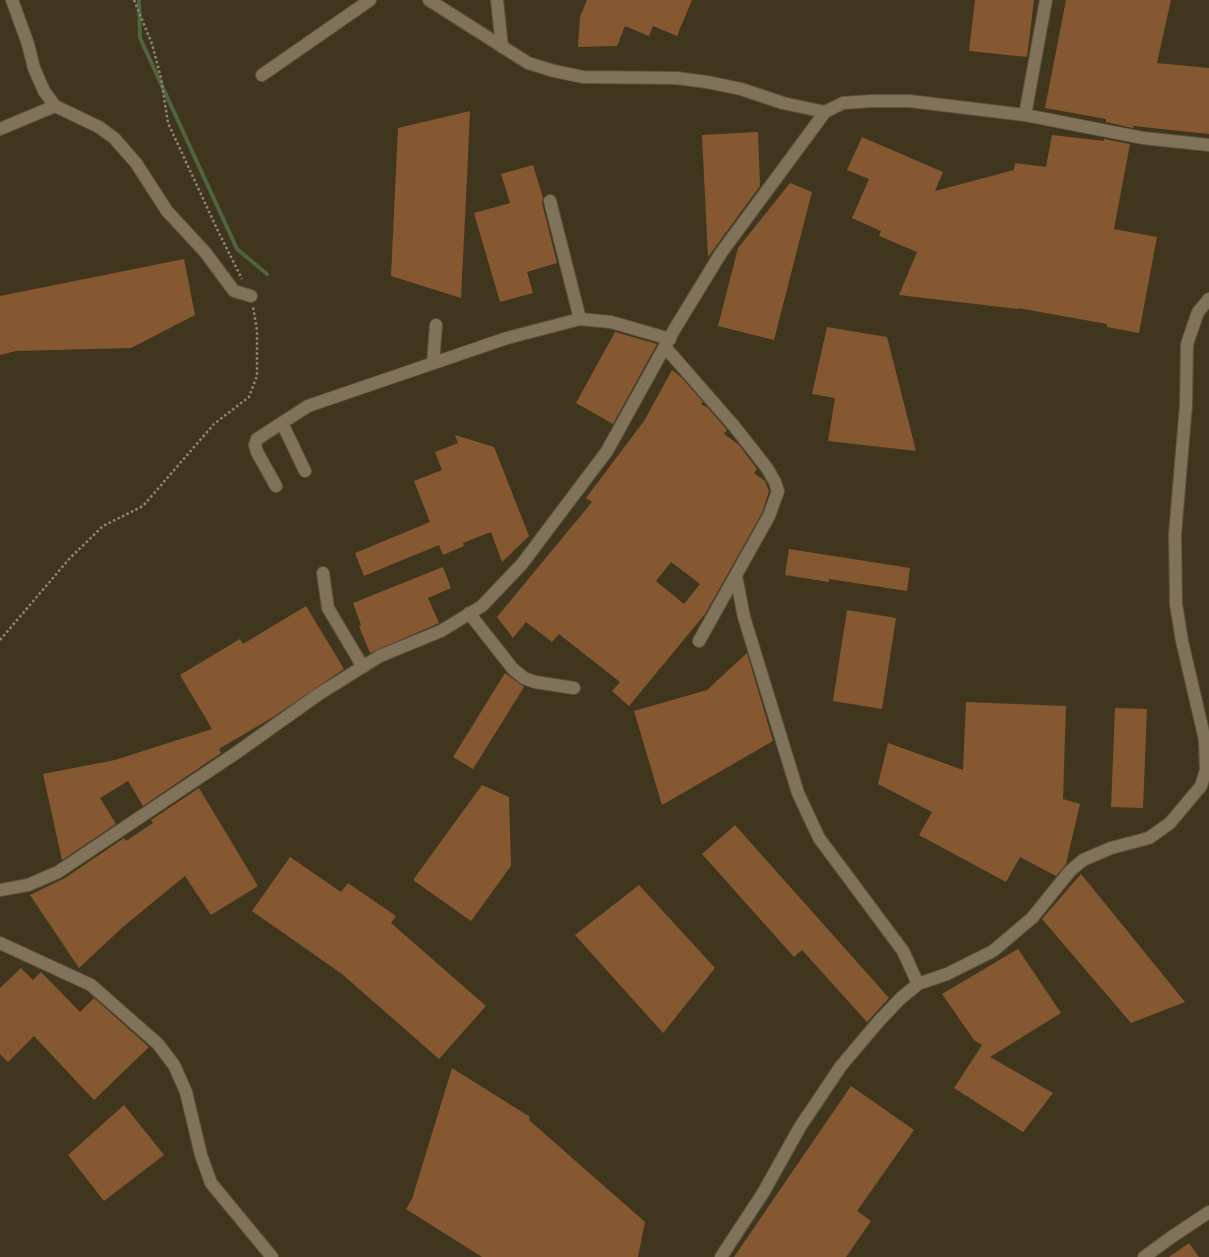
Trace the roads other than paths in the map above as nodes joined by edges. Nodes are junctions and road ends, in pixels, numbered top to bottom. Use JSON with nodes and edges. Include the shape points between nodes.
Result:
{"nodes":[{"id":1,"x":12,"y":0,"type":"edge"},
{"id":2,"x":370,"y":0,"type":"edge"},
{"id":3,"x":429,"y":0,"type":"edge"},
{"id":4,"x":497,"y":0,"type":"edge"},
{"id":5,"x":1046,"y":0,"type":"edge"},
{"id":6,"x":502,"y":47,"type":"junction"},
{"id":7,"x":262,"y":75,"type":"dead end"},
{"id":8,"x":56,"y":106,"type":"junction"},
{"id":9,"x":825,"y":112,"type":"junction"},
{"id":10,"x":1025,"y":116,"type":"junction"},
{"id":11,"x":0,"y":129,"type":"edge"},
{"id":12,"x":1209,"y":145,"type":"edge"},
{"id":13,"x":550,"y":201,"type":"dead end"},
{"id":14,"x":251,"y":296,"type":"road end"},
{"id":15,"x":1209,"y":299,"type":"edge"},
{"id":16,"x":580,"y":318,"type":"junction"},
{"id":17,"x":436,"y":325,"type":"dead end"},
{"id":18,"x":668,"y":343,"type":"junction"},
{"id":19,"x":433,"y":363,"type":"junction"},
{"id":20,"x":282,"y":423,"type":"junction"},
{"id":21,"x":305,"y":471,"type":"dead end"},
{"id":22,"x":276,"y":486,"type":"dead end"},
{"id":23,"x":323,"y":573,"type":"dead end"},
{"id":24,"x":736,"y":576,"type":"junction"},
{"id":25,"x":469,"y":614,"type":"junction"},
{"id":26,"x":699,"y":641,"type":"dead end"},
{"id":27,"x":362,"y":667,"type":"junction"},
{"id":28,"x":574,"y":688,"type":"dead end"},
{"id":29,"x":1208,"y":769,"type":"edge"},
{"id":30,"x":0,"y":890,"type":"edge"},
{"id":31,"x":0,"y":942,"type":"edge"},
{"id":32,"x":918,"y":984,"type":"junction"},
{"id":33,"x":1209,"y":1212,"type":"edge"},
{"id":34,"x":272,"y":1257,"type":"edge"},
{"id":35,"x":721,"y":1257,"type":"edge"},
{"id":36,"x":1144,"y":1257,"type":"edge"}],
"edges":[{"from":1,"to":8,"type":"street","via":[[34,68],[44,91]]},
{"from":2,"to":7,"type":"street"},
{"from":3,"to":6,"type":"street"},
{"from":4,"to":6,"type":"street"},
{"from":5,"to":10,"type":"street"},
{"from":6,"to":9,"type":"street","via":[[528,63],[573,75],[706,82]]},
{"from":8,"to":11,"type":"street"},
{"from":8,"to":14,"type":"street","via":[[99,126],[114,138],[136,164],[167,212],[205,252],[234,291]]},
{"from":9,"to":10,"type":"street","via":[[843,103],[909,101]]},
{"from":9,"to":18,"type":"street","via":[[721,253]]},
{"from":10,"to":12,"type":"street","via":[[1143,138]]},
{"from":13,"to":16,"type":"street"},
{"from":15,"to":29,"type":"street","via":[[1198,312],[1187,344],[1186,405],[1175,534],[1176,604],[1205,740]]},
{"from":16,"to":18,"type":"street","via":[[611,322]]},
{"from":16,"to":19,"type":"street"},
{"from":17,"to":19,"type":"street"},
{"from":18,"to":24,"type":"street","via":[[766,468],[778,491],[770,516]]},
{"from":18,"to":25,"type":"street","via":[[607,451],[522,564],[482,606]]},
{"from":19,"to":20,"type":"street","via":[[308,406]]},
{"from":20,"to":21,"type":"street"},
{"from":20,"to":22,"type":"street","via":[[257,439],[255,445]]},
{"from":23,"to":27,"type":"street","via":[[328,608]]},
{"from":24,"to":26,"type":"street"},
{"from":24,"to":32,"type":"street","via":[[744,616],[798,793],[819,838],[903,951]]},
{"from":25,"to":27,"type":"street","via":[[441,631],[380,656]]},
{"from":25,"to":28,"type":"street","via":[[524,678]]},
{"from":27,"to":30,"type":"street","via":[[58,872],[28,885]]},
{"from":29,"to":32,"type":"street","via":[[1201,786],[1170,823],[1148,838],[1083,860],[1032,918],[993,951],[947,974]]},
{"from":31,"to":34,"type":"street","via":[[91,985],[158,1044],[174,1066],[186,1092],[211,1183]]},
{"from":32,"to":35,"type":"street","via":[[879,1020],[841,1066]]},
{"from":33,"to":36,"type":"street"}]}
